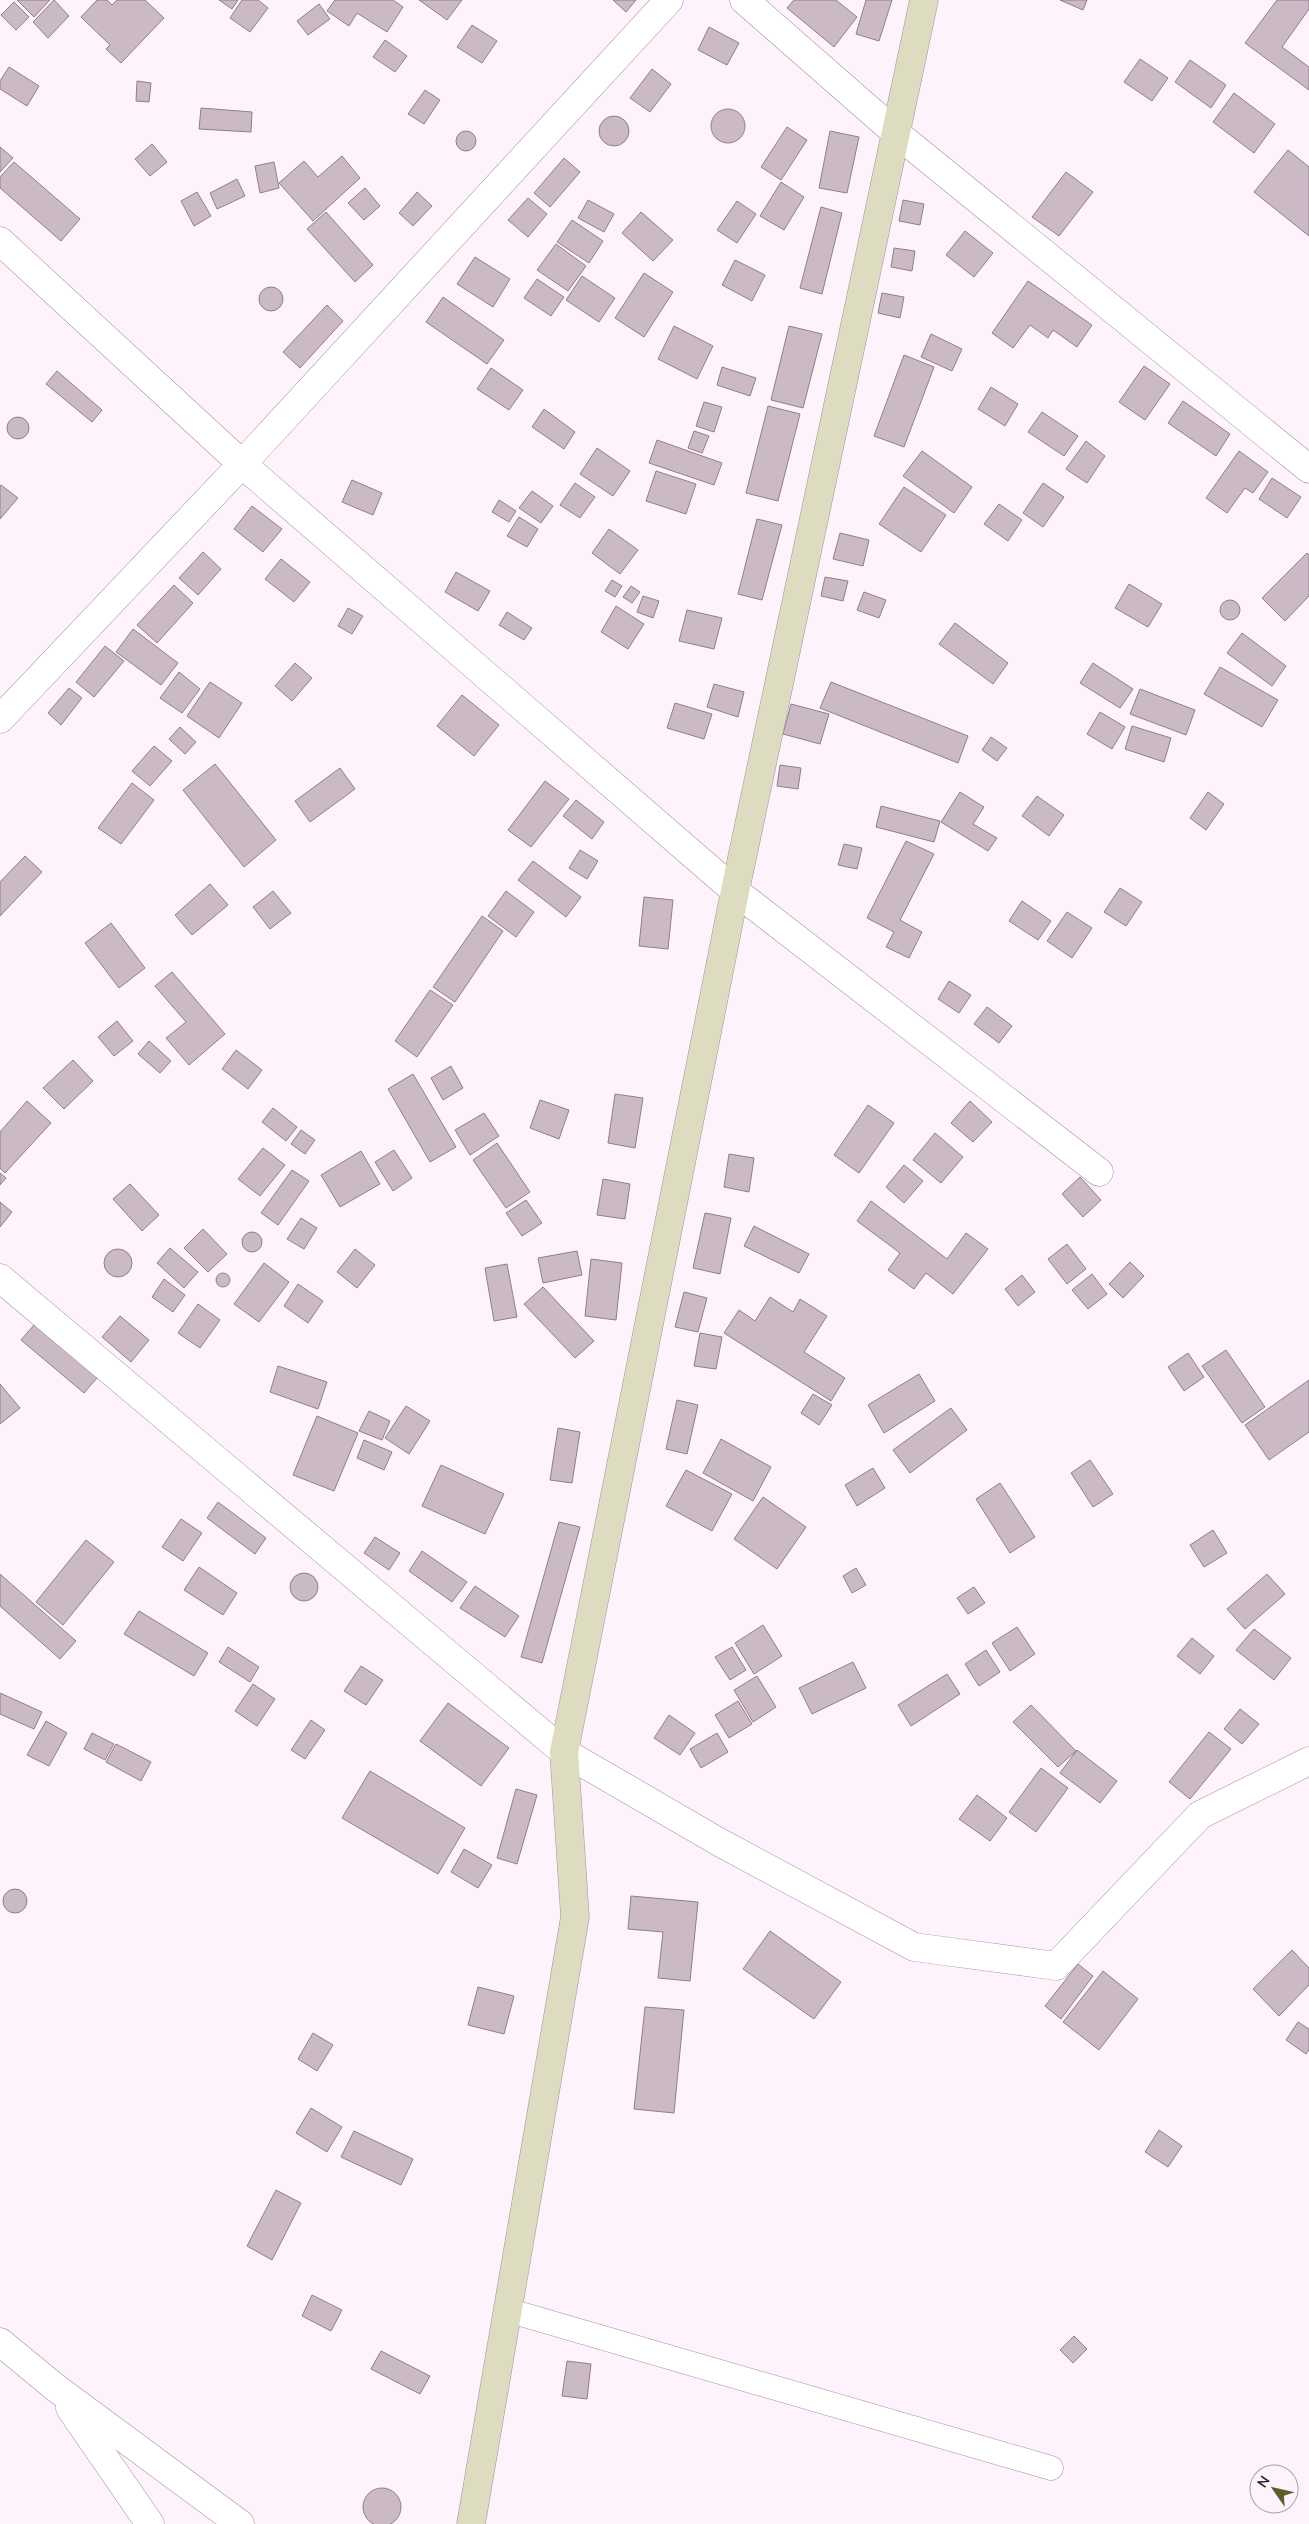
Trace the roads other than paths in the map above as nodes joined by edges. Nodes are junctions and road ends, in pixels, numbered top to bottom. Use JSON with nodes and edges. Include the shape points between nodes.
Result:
{"nodes":[{"id":1,"x":669,"y":0,"type":"edge"},
{"id":2,"x":744,"y":0,"type":"edge"},
{"id":3,"x":924,"y":0,"type":"edge"},
{"id":4,"x":896,"y":133,"type":"junction"},
{"id":5,"x":0,"y":241,"type":"edge"},
{"id":6,"x":242,"y":464,"type":"junction"},
{"id":7,"x":1309,"y":469,"type":"edge"},
{"id":8,"x":0,"y":719,"type":"edge"},
{"id":9,"x":735,"y":891,"type":"junction"},
{"id":10,"x":1099,"y":1172,"type":"dead end"},
{"id":11,"x":0,"y":1278,"type":"edge"},
{"id":12,"x":564,"y":1752,"type":"junction"},
{"id":13,"x":1309,"y":1761,"type":"edge"},
{"id":14,"x":507,"y":2310,"type":"junction"},
{"id":15,"x":0,"y":2342,"type":"edge"},
{"id":16,"x":56,"y":2388,"type":"junction"},
{"id":17,"x":1051,"y":2468,"type":"dead end"},
{"id":18,"x":150,"y":2524,"type":"edge"},
{"id":19,"x":240,"y":2524,"type":"edge"},
{"id":20,"x":471,"y":2524,"type":"edge"}],
"edges":[{"from":1,"to":6,"type":"street"},
{"from":2,"to":4,"type":"street"},
{"from":3,"to":4,"type":"main road"},
{"from":4,"to":7,"type":"street"},
{"from":4,"to":9,"type":"main road"},
{"from":5,"to":6,"type":"street"},
{"from":6,"to":8,"type":"street"},
{"from":6,"to":9,"type":"street"},
{"from":9,"to":10,"type":"street"},
{"from":9,"to":12,"type":"main road"},
{"from":11,"to":12,"type":"street"},
{"from":12,"to":13,"type":"street","via":[[719,1842],[914,1947],[1056,1966],[1200,1815]]},
{"from":12,"to":14,"type":"main road","via":[[575,1917]]},
{"from":14,"to":17,"type":"lane"},
{"from":14,"to":20,"type":"main road"},
{"from":15,"to":16,"type":"street"},
{"from":16,"to":18,"type":"street"},
{"from":16,"to":19,"type":"street"}]}
